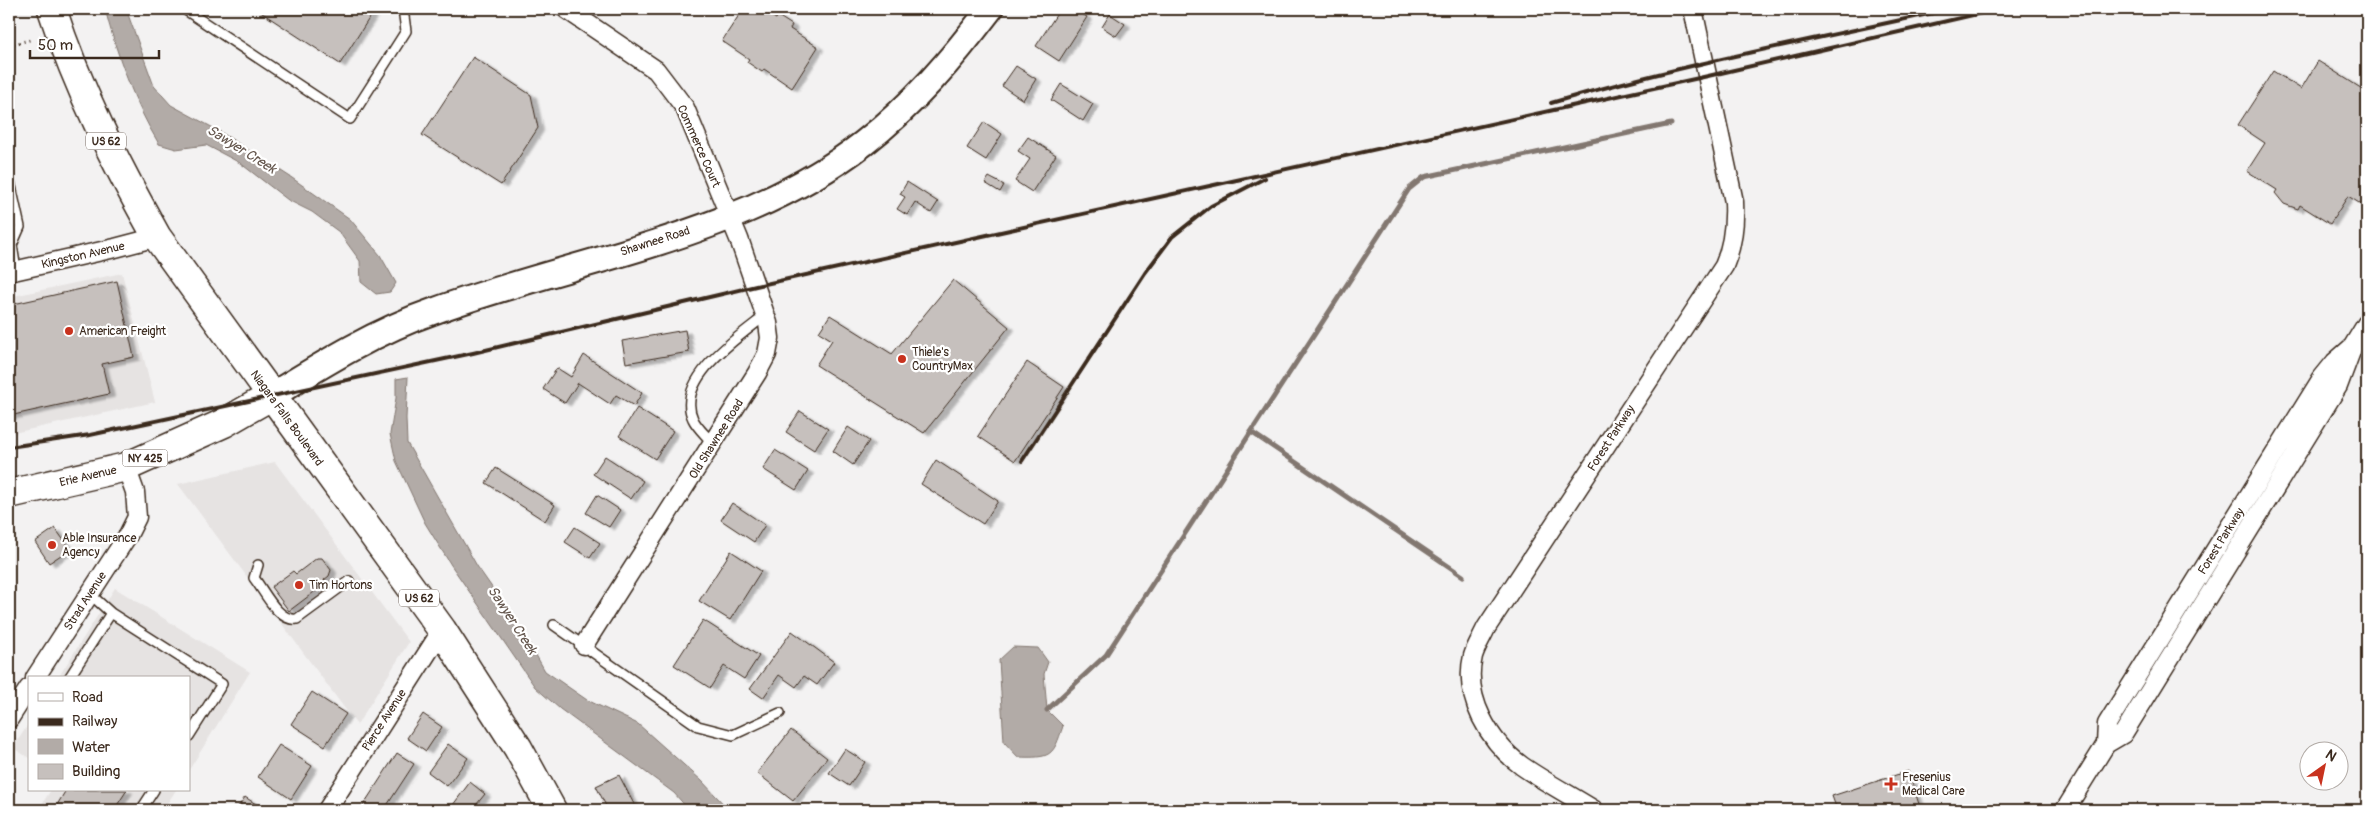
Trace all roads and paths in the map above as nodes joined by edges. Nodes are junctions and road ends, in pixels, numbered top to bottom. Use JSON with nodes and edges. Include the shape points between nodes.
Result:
{"nodes":[{"id":1,"x":52,"y":9,"type":"edge"},
{"id":2,"x":184,"y":9,"type":"edge"},
{"id":3,"x":403,"y":9,"type":"edge"},
{"id":4,"x":566,"y":9,"type":"edge"},
{"id":5,"x":990,"y":9,"type":"edge"},
{"id":6,"x":1693,"y":9,"type":"edge"},
{"id":7,"x":30,"y":40,"type":"dead end"},
{"id":8,"x":9,"y":45,"type":"edge"},
{"id":9,"x":9,"y":177,"type":"edge"},
{"id":10,"x":730,"y":216,"type":"junction"},
{"id":11,"x":157,"y":237,"type":"junction"},
{"id":12,"x":13,"y":271,"type":"edge"},
{"id":13,"x":766,"y":315,"type":"junction"},
{"id":14,"x":2367,"y":323,"type":"edge"},
{"id":15,"x":2353,"y":346,"type":"junction"},
{"id":16,"x":271,"y":396,"type":"junction"},
{"id":17,"x":713,"y":444,"type":"junction"},
{"id":18,"x":126,"y":467,"type":"junction"},
{"id":19,"x":9,"y":494,"type":"edge"},
{"id":20,"x":2236,"y":516,"type":"junction"},
{"id":21,"x":2252,"y":526,"type":"junction"},
{"id":22,"x":258,"y":565,"type":"dead end"},
{"id":23,"x":349,"y":581,"type":"dead end"},
{"id":24,"x":90,"y":594,"type":"junction"},
{"id":25,"x":111,"y":613,"type":"junction"},
{"id":26,"x":554,"y":625,"type":"dead end"},
{"id":27,"x":442,"y":630,"type":"junction"},
{"id":28,"x":584,"y":644,"type":"junction"},
{"id":29,"x":36,"y":676,"type":"edge"},
{"id":30,"x":70,"y":676,"type":"edge"},
{"id":31,"x":28,"y":690,"type":"edge"},
{"id":32,"x":780,"y":713,"type":"dead end"},
{"id":33,"x":9,"y":718,"type":"edge"},
{"id":34,"x":190,"y":734,"type":"edge"},
{"id":35,"x":2106,"y":744,"type":"junction"},
{"id":36,"x":153,"y":792,"type":"edge"},
{"id":37,"x":141,"y":810,"type":"edge"},
{"id":38,"x":327,"y":810,"type":"edge"},
{"id":39,"x":552,"y":810,"type":"edge"},
{"id":40,"x":1594,"y":810,"type":"edge"},
{"id":41,"x":2065,"y":810,"type":"edge"}],
"edges":[{"from":1,"to":11,"type":"main road","name":"Niagara Falls Boulevard","number":"US 62","via":[[95,117]]},
{"from":2,"to":3,"type":"lane","via":[[350,119],[406,31]]},
{"from":4,"to":10,"type":"street","name":"Commerce Court","via":[[656,70],[668,83],[685,108]]},
{"from":5,"to":10,"type":"main road","name":"Shawnee Road","number":"NY 425","via":[[930,83],[863,144],[778,195]]},
{"from":6,"to":40,"type":"street","name":"Forest Parkway","via":[[1734,202],[1730,250],[1724,266],[1486,628],[1474,654],[1470,679],[1485,724],[1495,740],[1520,765]]},
{"from":7,"to":8,"type":"path"},
{"from":9,"to":12,"type":"lane","via":[[20,227],[12,245]]},
{"from":10,"to":13,"type":"street","name":"Old Shawnee Road"},
{"from":10,"to":16,"type":"main road","name":"Shawnee Road","number":"NY 425","via":[[433,311],[347,350]]},
{"from":11,"to":12,"type":"street","name":"Kingston Avenue"},
{"from":11,"to":16,"type":"main road","name":"Niagara Falls Boulevard","number":"US 62"},
{"from":13,"to":17,"type":"street","name":"Old Shawnee Road","via":[[770,338],[767,354]]},
{"from":13,"to":17,"type":"lane","via":[[715,356],[696,382],[689,401],[693,419]]},
{"from":14,"to":15,"type":"street","name":"Forest Parkway"},
{"from":15,"to":20,"type":"street","name":"Forest Parkway","via":[[2322,378]]},
{"from":15,"to":21,"type":"street","name":"Forest Parkway","via":[[2338,386]]},
{"from":16,"to":18,"type":"main road","name":"Erie Avenue","number":"NY 425","via":[[224,423]]},
{"from":16,"to":27,"type":"main road","name":"Niagara Falls Boulevard","number":"US 62"},
{"from":17,"to":28,"type":"street","name":"Old Shawnee Road"},
{"from":18,"to":19,"type":"main road","name":"Erie Avenue","number":"NY 425"},
{"from":18,"to":24,"type":"street","name":"Strad Avenue","via":[[135,492],[137,517]]},
{"from":20,"to":21,"type":"lane"},
{"from":20,"to":35,"type":"street","name":"Forest Parkway","via":[[2107,724]]},
{"from":21,"to":35,"type":"street","name":"Forest Parkway","via":[[2123,734]]},
{"from":22,"to":23,"type":"lane","via":[[254,578],[283,617],[290,620],[297,620]]},
{"from":24,"to":25,"type":"lane"},
{"from":24,"to":29,"type":"street","name":"Strad Avenue"},
{"from":25,"to":30,"type":"lane"},
{"from":25,"to":34,"type":"lane","via":[[222,684]]},
{"from":26,"to":28,"type":"lane"},
{"from":27,"to":38,"type":"street","name":"Pierce Avenue"},
{"from":27,"to":39,"type":"main road","name":"Niagara Falls Boulevard","number":"US 62","via":[[518,748]]},
{"from":28,"to":32,"type":"lane","via":[[698,726],[733,735]]},
{"from":31,"to":33,"type":"street"},
{"from":35,"to":41,"type":"street","name":"Forest Parkway"},
{"from":36,"to":37,"type":"lane"}]}
